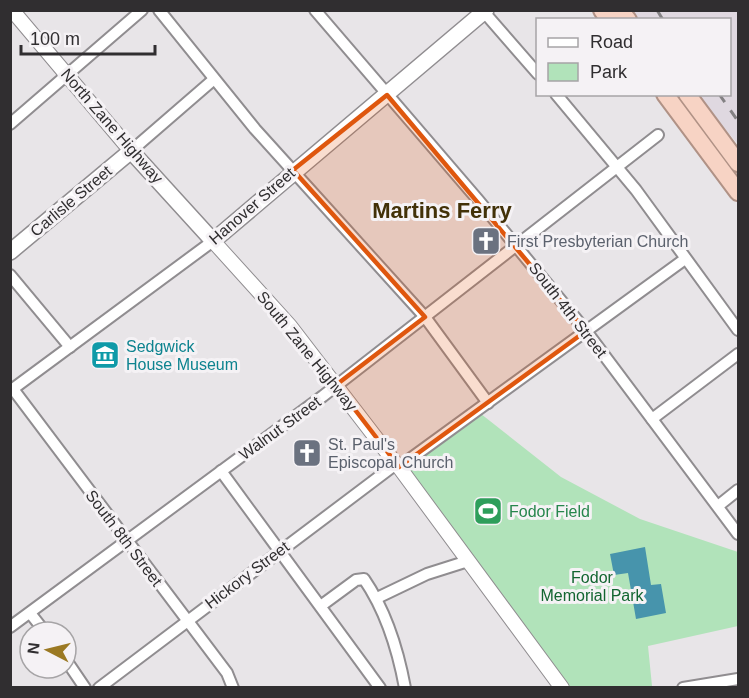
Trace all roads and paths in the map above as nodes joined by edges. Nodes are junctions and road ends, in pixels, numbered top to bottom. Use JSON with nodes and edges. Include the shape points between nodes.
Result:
{"nodes":[{"id":1,"x":12,"y":10,"type":"edge"},
{"id":2,"x":142,"y":10,"type":"edge"},
{"id":3,"x":159,"y":10,"type":"edge"},
{"id":4,"x":315,"y":10,"type":"edge"},
{"id":5,"x":485,"y":11,"type":"edge"},
{"id":6,"x":536,"y":73,"type":"edge"},
{"id":7,"x":67,"y":76,"type":"junction"},
{"id":8,"x":213,"y":80,"type":"junction"},
{"id":9,"x":387,"y":95,"type":"junction"},
{"id":10,"x":558,"y":96,"type":"edge"},
{"id":11,"x":666,"y":96,"type":"edge"},
{"id":12,"x":688,"y":96,"type":"edge"},
{"id":13,"x":10,"y":124,"type":"edge"},
{"id":14,"x":658,"y":135,"type":"dead end"},
{"id":15,"x":132,"y":151,"type":"junction"},
{"id":16,"x":738,"y":163,"type":"edge"},
{"id":17,"x":618,"y":168,"type":"junction"},
{"id":18,"x":293,"y":170,"type":"junction"},
{"id":19,"x":738,"y":192,"type":"edge"},
{"id":20,"x":213,"y":241,"type":"junction"},
{"id":21,"x":516,"y":245,"type":"junction"},
{"id":22,"x":10,"y":252,"type":"edge"},
{"id":23,"x":684,"y":259,"type":"junction"},
{"id":24,"x":10,"y":275,"type":"edge"},
{"id":25,"x":425,"y":317,"type":"junction"},
{"id":26,"x":738,"y":330,"type":"edge"},
{"id":27,"x":586,"y":331,"type":"junction"},
{"id":28,"x":70,"y":347,"type":"junction"},
{"id":29,"x":738,"y":354,"type":"edge"},
{"id":30,"x":336,"y":385,"type":"junction"},
{"id":31,"x":12,"y":390,"type":"edge"},
{"id":32,"x":488,"y":403,"type":"junction"},
{"id":33,"x":651,"y":419,"type":"junction"},
{"id":34,"x":397,"y":466,"type":"junction"},
{"id":35,"x":221,"y":471,"type":"junction"},
{"id":36,"x":738,"y":490,"type":"edge"},
{"id":37,"x":718,"y":506,"type":"junction"},
{"id":38,"x":738,"y":534,"type":"edge"},
{"id":39,"x":127,"y":541,"type":"junction"},
{"id":40,"x":281,"y":550,"type":"junction"},
{"id":41,"x":468,"y":561,"type":"junction"},
{"id":42,"x":377,"y":598,"type":"junction"},
{"id":43,"x":322,"y":605,"type":"junction"},
{"id":44,"x":30,"y":613,"type":"junction"},
{"id":45,"x":36,"y":620,"type":"edge"},
{"id":46,"x":186,"y":620,"type":"junction"},
{"id":47,"x":10,"y":627,"type":"edge"},
{"id":48,"x":738,"y":679,"type":"edge"},
{"id":49,"x":701,"y":686,"type":"edge"},
{"id":50,"x":99,"y":687,"type":"edge"},
{"id":51,"x":233,"y":687,"type":"edge"},
{"id":52,"x":380,"y":687,"type":"edge"},
{"id":53,"x":405,"y":687,"type":"edge"},
{"id":54,"x":562,"y":687,"type":"edge"},
{"id":55,"x":683,"y":687,"type":"edge"}],
"edges":[{"from":1,"to":7,"type":"street","name":"North Zane Highway"},
{"from":2,"to":7,"type":"street"},
{"from":3,"to":8,"type":"street"},
{"from":4,"to":9,"type":"street","name":"South 4th Street"},
{"from":5,"to":6,"type":"street"},
{"from":5,"to":9,"type":"main road","name":"Hanover Street"},
{"from":7,"to":13,"type":"street"},
{"from":7,"to":15,"type":"street","name":"North Zane Highway"},
{"from":8,"to":15,"type":"street","name":"Carlisle Street"},
{"from":8,"to":18,"type":"street"},
{"from":9,"to":18,"type":"main road","name":"Hanover Street"},
{"from":9,"to":21,"type":"street","name":"South 4th Street"},
{"from":10,"to":17,"type":"street"},
{"from":11,"to":19,"type":"highway"},
{"from":12,"to":16,"type":"highway"},
{"from":14,"to":17,"type":"street","name":"Walnut Street"},
{"from":15,"to":20,"type":"main road","name":"North Zane Highway"},
{"from":15,"to":22,"type":"main road","name":"Carlisle Street"},
{"from":17,"to":21,"type":"street","name":"Walnut Street"},
{"from":17,"to":23,"type":"street"},
{"from":18,"to":20,"type":"main road","name":"Hanover Street"},
{"from":18,"to":25,"type":"street"},
{"from":20,"to":28,"type":"street","name":"Hanover Street"},
{"from":20,"to":30,"type":"street","name":"South Zane Highway","via":[[290,326]]},
{"from":21,"to":25,"type":"street","name":"Walnut Street"},
{"from":21,"to":27,"type":"street","name":"South 4th Street"},
{"from":23,"to":26,"type":"street"},
{"from":23,"to":27,"type":"street","name":"Hickory Street"},
{"from":24,"to":28,"type":"street"},
{"from":25,"to":30,"type":"street","name":"Walnut Street"},
{"from":25,"to":32,"type":"street"},
{"from":27,"to":32,"type":"street","name":"Hickory Street"},
{"from":27,"to":33,"type":"street","name":"South 4th Street"},
{"from":28,"to":31,"type":"street","name":"Hanover Street"},
{"from":29,"to":33,"type":"street"},
{"from":30,"to":34,"type":"street","name":"South Zane Highway"},
{"from":30,"to":35,"type":"street","name":"Walnut Street"},
{"from":31,"to":39,"type":"street","name":"South 8th Street"},
{"from":32,"to":34,"type":"street","name":"Hickory Street"},
{"from":33,"to":37,"type":"street","name":"South 4th Street"},
{"from":34,"to":40,"type":"street","name":"Hickory Street"},
{"from":34,"to":41,"type":"street","name":"South Zane Highway"},
{"from":35,"to":39,"type":"street","name":"Walnut Street"},
{"from":35,"to":40,"type":"street"},
{"from":36,"to":37,"type":"street"},
{"from":37,"to":38,"type":"street","name":"South 4th Street"},
{"from":39,"to":44,"type":"street","name":"Walnut Street"},
{"from":39,"to":46,"type":"street","name":"South 8th Street"},
{"from":40,"to":43,"type":"street"},
{"from":40,"to":46,"type":"street","name":"Hickory Street"},
{"from":41,"to":42,"type":"street","via":[[427,573]]},
{"from":41,"to":54,"type":"street","name":"South Zane Highway"},
{"from":42,"to":43,"type":"street","via":[[361,579]]},
{"from":42,"to":53,"type":"street"},
{"from":43,"to":52,"type":"street"},
{"from":44,"to":45,"type":"street"},
{"from":44,"to":47,"type":"street","name":"Walnut Street"},
{"from":46,"to":50,"type":"street","name":"Hickory Street"},
{"from":46,"to":51,"type":"street","name":"South 8th Street","via":[[227,673]]},
{"from":48,"to":49,"type":"street"},
{"from":49,"to":55,"type":"street"}]}
